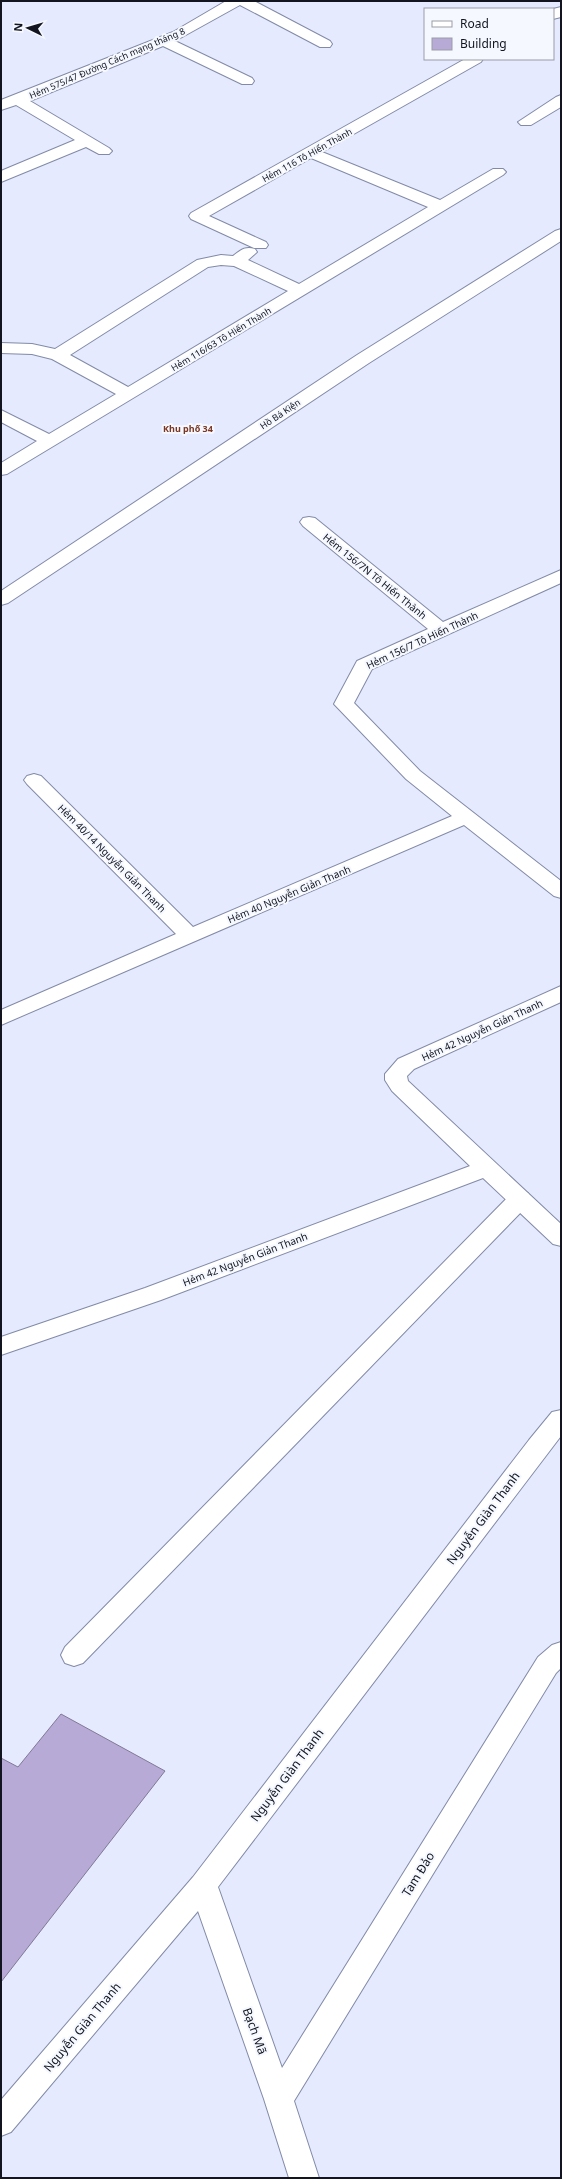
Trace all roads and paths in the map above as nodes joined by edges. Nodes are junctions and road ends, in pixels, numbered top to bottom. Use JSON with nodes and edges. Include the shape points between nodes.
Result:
{"nodes":[{"id":1,"x":236,"y":1,"type":"edge"},
{"id":2,"x":243,"y":1,"type":"edge"},
{"id":3,"x":163,"y":41,"type":"junction"},
{"id":4,"x":325,"y":44,"type":"dead end"},
{"id":5,"x":474,"y":60,"type":"edge"},
{"id":6,"x":247,"y":81,"type":"dead end"},
{"id":7,"x":18,"y":100,"type":"junction"},
{"id":8,"x":561,"y":100,"type":"edge"},
{"id":9,"x":2,"y":106,"type":"edge"},
{"id":10,"x":526,"y":122,"type":"dead end"},
{"id":11,"x":86,"y":141,"type":"junction"},
{"id":12,"x":104,"y":150,"type":"dead end"},
{"id":13,"x":312,"y":153,"type":"junction"},
{"id":14,"x":498,"y":172,"type":"dead end"},
{"id":15,"x":1,"y":177,"type":"edge"},
{"id":16,"x":442,"y":207,"type":"junction"},
{"id":17,"x":561,"y":234,"type":"edge"},
{"id":18,"x":236,"y":261,"type":"junction"},
{"id":19,"x":301,"y":291,"type":"junction"},
{"id":20,"x":1,"y":348,"type":"edge"},
{"id":21,"x":58,"y":355,"type":"junction"},
{"id":22,"x":129,"y":394,"type":"junction"},
{"id":23,"x":1,"y":415,"type":"edge"},
{"id":24,"x":50,"y":441,"type":"junction"},
{"id":25,"x":1,"y":470,"type":"edge"},
{"id":26,"x":310,"y":522,"type":"dead end"},
{"id":27,"x":561,"y":576,"type":"edge"},
{"id":28,"x":1,"y":599,"type":"edge"},
{"id":29,"x":441,"y":630,"type":"junction"},
{"id":30,"x":34,"y":780,"type":"dead end"},
{"id":31,"x":466,"y":817,"type":"junction"},
{"id":32,"x":561,"y":891,"type":"edge"},
{"id":33,"x":190,"y":936,"type":"junction"},
{"id":34,"x":561,"y":993,"type":"edge"},
{"id":35,"x":1,"y":1018,"type":"edge"},
{"id":36,"x":487,"y":1168,"type":"junction"},
{"id":37,"x":520,"y":1199,"type":"junction"},
{"id":38,"x":561,"y":1238,"type":"edge"},
{"id":39,"x":1,"y":1346,"type":"edge"},
{"id":40,"x":561,"y":1419,"type":"edge"},
{"id":41,"x":561,"y":1653,"type":"edge"},
{"id":42,"x":74,"y":1655,"type":"dead end"},
{"id":43,"x":203,"y":1885,"type":"junction"},
{"id":44,"x":280,"y":2099,"type":"junction"},
{"id":45,"x":1,"y":2122,"type":"edge"},
{"id":46,"x":304,"y":2178,"type":"edge"}],
"edges":[{"from":1,"to":3,"type":"street","name":"Hẻm 575/47 Đường Cách mạng tháng 8"},
{"from":2,"to":4,"type":"street"},
{"from":3,"to":6,"type":"street"},
{"from":3,"to":7,"type":"street","name":"Hẻm 575/47 Đường Cách mạng tháng 8"},
{"from":5,"to":13,"type":"street","name":"Hẻm 116 Tô Hiến Thành"},
{"from":7,"to":9,"type":"street","name":"Hẻm 575/47 Đường Cách mạng tháng 8"},
{"from":7,"to":11,"type":"street"},
{"from":8,"to":10,"type":"street"},
{"from":11,"to":12,"type":"street"},
{"from":11,"to":15,"type":"street"},
{"from":13,"to":16,"type":"street"},
{"from":13,"to":18,"type":"street","name":"Hẻm 116 Tô Hiến Thành","via":[[197,216],[260,245]]},
{"from":14,"to":16,"type":"street","name":"Hẻm 116/63 Tô Hiến Thành"},
{"from":16,"to":19,"type":"street","name":"Hẻm 116/63 Tô Hiến Thành"},
{"from":17,"to":28,"type":"street","name":"Hồ Bá Kiện","via":[[363,359]]},
{"from":18,"to":19,"type":"street"},
{"from":18,"to":21,"type":"street","via":[[203,263]]},
{"from":19,"to":22,"type":"street","name":"Hẻm 116/63 Tô Hiến Thành"},
{"from":20,"to":21,"type":"street","via":[[32,349]]},
{"from":21,"to":22,"type":"street"},
{"from":22,"to":24,"type":"street","name":"Hẻm 116/63 Tô Hiến Thành"},
{"from":23,"to":24,"type":"street"},
{"from":24,"to":25,"type":"street","name":"Hẻm 116/63 Tô Hiến Thành"},
{"from":26,"to":29,"type":"street","name":"Hẻm 156/7N Tô Hiến Thành"},
{"from":27,"to":29,"type":"street","name":"Hẻm 156/7 Tô Hiến Thành"},
{"from":29,"to":31,"type":"street","name":"Hẻm 156/7 Tô Hiến Thành","via":[[364,665],[344,704],[413,775]]},
{"from":30,"to":33,"type":"street","name":"Hẻm 40/14 Nguyễn Giản Thanh"},
{"from":31,"to":32,"type":"street"},
{"from":31,"to":33,"type":"street","name":"Hẻm 40 Nguyễn Giản Thanh"},
{"from":33,"to":35,"type":"street","name":"Hẻm 40 Nguyễn Giản Thanh"},
{"from":34,"to":36,"type":"street","name":"Hẻm 42 Nguyễn Giản Thanh","via":[[406,1064],[396,1074],[400,1086]]},
{"from":36,"to":37,"type":"street","name":"Hẻm 42 Nguyễn Giản Thanh"},
{"from":36,"to":39,"type":"street","name":"Hẻm 42 Nguyễn Giản Thanh","via":[[153,1294]]},
{"from":37,"to":38,"type":"street","name":"Hẻm 42 Nguyễn Giản Thanh"},
{"from":37,"to":42,"type":"street"},
{"from":40,"to":43,"type":"street","name":"Nguyễn Giàn Thanh"},
{"from":41,"to":44,"type":"street","name":"Tam Đảo","via":[[547,1665]]},
{"from":43,"to":44,"type":"street","name":"Bạch Mã"},
{"from":43,"to":45,"type":"street","name":"Nguyễn Giàn Thanh"},
{"from":44,"to":46,"type":"street","name":"Bạch Mã"}]}
